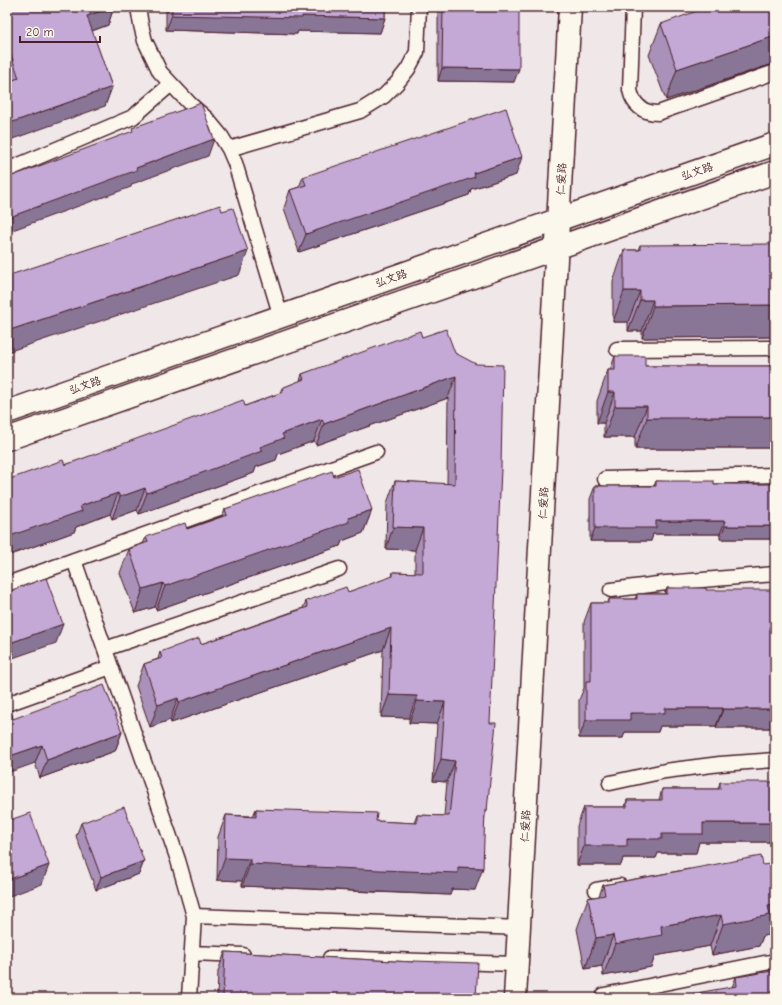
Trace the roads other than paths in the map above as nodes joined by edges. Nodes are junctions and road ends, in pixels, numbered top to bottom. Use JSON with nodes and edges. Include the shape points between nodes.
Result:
{"nodes":[{"id":1,"x":138,"y":7,"type":"edge"},
{"id":2,"x":418,"y":7,"type":"edge"},
{"id":3,"x":570,"y":7,"type":"edge"},
{"id":4,"x":633,"y":7,"type":"edge"},
{"id":5,"x":775,"y":72,"type":"edge"},
{"id":6,"x":171,"y":84,"type":"junction"},
{"id":7,"x":775,"y":144,"type":"edge"},
{"id":8,"x":229,"y":149,"type":"junction"},
{"id":9,"x":7,"y":170,"type":"edge"},
{"id":10,"x":775,"y":172,"type":"edge"},
{"id":11,"x":559,"y":220,"type":"junction"},
{"id":12,"x":558,"y":247,"type":"junction"},
{"id":13,"x":281,"y":317,"type":"junction"},
{"id":14,"x":775,"y":348,"type":"edge"},
{"id":15,"x":616,"y":349,"type":"dead end"},
{"id":16,"x":7,"y":412,"type":"edge"},
{"id":17,"x":7,"y":439,"type":"edge"},
{"id":18,"x":376,"y":452,"type":"dead end"},
{"id":19,"x":775,"y":475,"type":"edge"},
{"id":20,"x":605,"y":479,"type":"dead end"},
{"id":21,"x":74,"y":560,"type":"junction"},
{"id":22,"x":338,"y":569,"type":"dead end"},
{"id":23,"x":775,"y":574,"type":"edge"},
{"id":24,"x":7,"y":584,"type":"edge"},
{"id":25,"x":611,"y":590,"type":"dead end"},
{"id":26,"x":105,"y":649,"type":"junction"},
{"id":27,"x":111,"y":666,"type":"junction"},
{"id":28,"x":7,"y":704,"type":"edge"},
{"id":29,"x":775,"y":760,"type":"edge"},
{"id":30,"x":610,"y":783,"type":"dead end"},
{"id":31,"x":634,"y":884,"type":"edge"},
{"id":32,"x":596,"y":890,"type":"dead end"},
{"id":33,"x":194,"y":916,"type":"junction"},
{"id":34,"x":519,"y":928,"type":"junction"},
{"id":35,"x":192,"y":953,"type":"junction"},
{"id":36,"x":255,"y":956,"type":"edge"},
{"id":37,"x":318,"y":958,"type":"edge"},
{"id":38,"x":775,"y":961,"type":"edge"},
{"id":39,"x":517,"y":964,"type":"junction"},
{"id":40,"x":604,"y":995,"type":"dead end"},
{"id":41,"x":189,"y":998,"type":"edge"},
{"id":42,"x":515,"y":998,"type":"edge"}],
"edges":[{"from":1,"to":6,"type":"lane","via":[[145,41],[160,72]]},
{"from":2,"to":8,"type":"lane","via":[[417,52],[398,83],[384,96],[360,111]]},
{"from":3,"to":11,"type":"street","name":"仁爱路"},
{"from":4,"to":5,"type":"lane","via":[[630,90],[635,104],[640,108],[658,113]]},
{"from":6,"to":8,"type":"lane","via":[[208,119]]},
{"from":6,"to":9,"type":"lane","via":[[133,117]]},
{"from":7,"to":11,"type":"street","name":"弘文路"},
{"from":8,"to":13,"type":"lane"},
{"from":10,"to":12,"type":"street"},
{"from":11,"to":12,"type":"street","name":"仁爱路"},
{"from":11,"to":13,"type":"street","name":"弘文路"},
{"from":12,"to":17,"type":"street"},
{"from":12,"to":34,"type":"street","name":"仁爱路"},
{"from":13,"to":16,"type":"street","name":"弘文路"},
{"from":14,"to":15,"type":"lane"},
{"from":18,"to":21,"type":"lane"},
{"from":19,"to":20,"type":"lane"},
{"from":21,"to":24,"type":"lane"},
{"from":21,"to":26,"type":"lane"},
{"from":22,"to":26,"type":"lane"},
{"from":23,"to":25,"type":"lane"},
{"from":26,"to":27,"type":"lane"},
{"from":27,"to":28,"type":"lane"},
{"from":27,"to":33,"type":"lane","via":[[178,860]]},
{"from":29,"to":30,"type":"lane","via":[[665,771]]},
{"from":31,"to":32,"type":"lane"},
{"from":33,"to":34,"type":"lane"},
{"from":33,"to":35,"type":"lane"},
{"from":34,"to":39,"type":"street","name":"仁爱路"},
{"from":35,"to":36,"type":"lane"},
{"from":35,"to":41,"type":"lane"},
{"from":37,"to":39,"type":"lane"},
{"from":38,"to":40,"type":"lane"},
{"from":39,"to":42,"type":"street","name":"仁爱路"}]}
